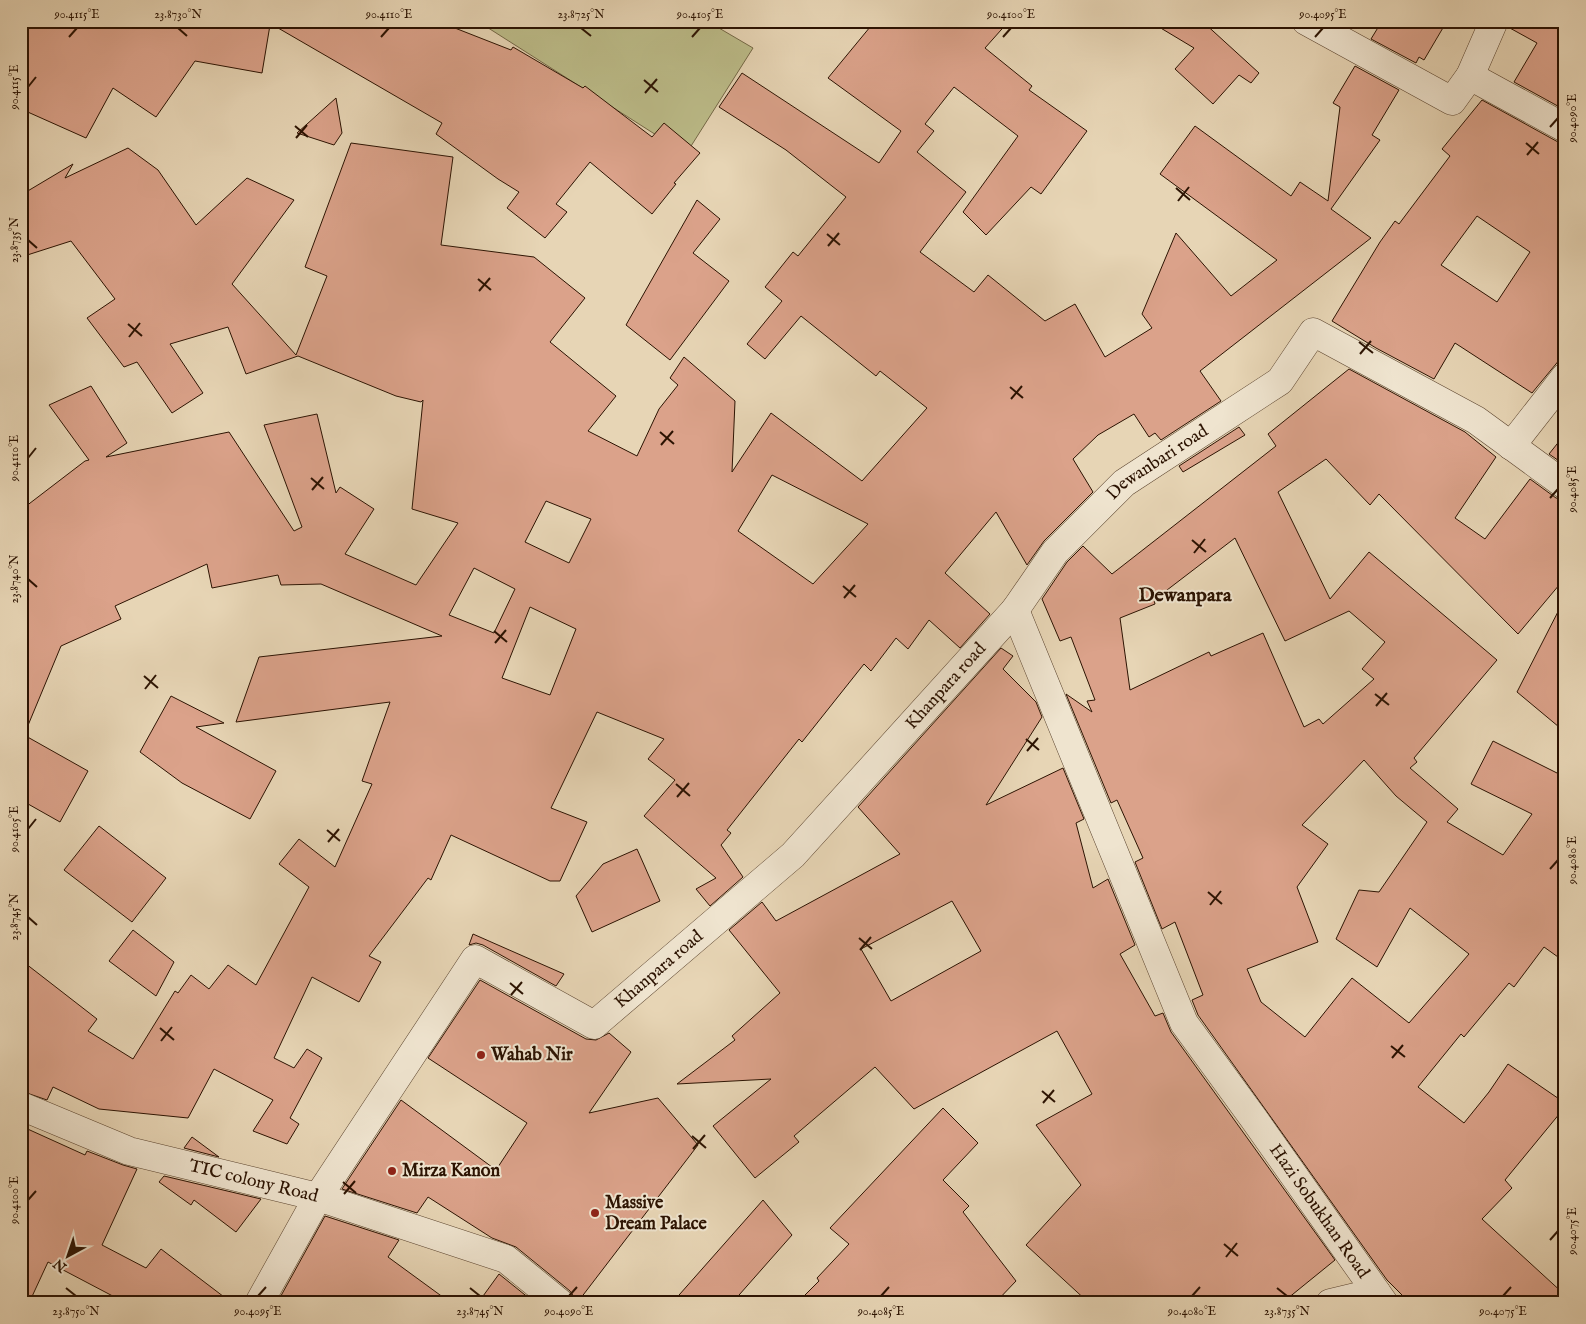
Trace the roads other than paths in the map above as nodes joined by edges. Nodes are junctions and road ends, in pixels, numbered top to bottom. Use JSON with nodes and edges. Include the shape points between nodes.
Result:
{"nodes":[{"id":1,"x":1306,"y":21,"type":"edge"},
{"id":2,"x":1494,"y":21,"type":"edge"},
{"id":3,"x":1470,"y":76,"type":"junction"},
{"id":4,"x":1565,"y":128,"type":"edge"},
{"id":5,"x":1565,"y":377,"type":"edge"},
{"id":6,"x":1511,"y":446,"type":"junction"},
{"id":7,"x":1565,"y":485,"type":"edge"},
{"id":8,"x":1015,"y":610,"type":"junction"},
{"id":9,"x":21,"y":1106,"type":"edge"},
{"id":10,"x":318,"y":1197,"type":"junction"},
{"id":11,"x":1380,"y":1297,"type":"edge"},
{"id":12,"x":259,"y":1303,"type":"edge"},
{"id":13,"x":560,"y":1303,"type":"edge"},
{"id":14,"x":1330,"y":1303,"type":"edge"}],
"edges":[{"from":1,"to":3,"type":"street","via":[[1452,101]]},
{"from":2,"to":3,"type":"street"},
{"from":3,"to":4,"type":"street"},
{"from":5,"to":6,"type":"street"},
{"from":6,"to":7,"type":"street"},
{"from":6,"to":8,"type":"street","name":"Dewanbari road","via":[[1476,420],[1314,332],[1280,381],[1124,484],[1055,552]]},
{"from":8,"to":10,"type":"street","name":"Khanpara road","via":[[793,855],[594,1025],[475,959]]},
{"from":8,"to":11,"type":"street","name":"Hazi Sobukhan Road","via":[[1184,1024]]},
{"from":9,"to":10,"type":"street","name":"TIC colony Road","via":[[129,1151]]},
{"from":10,"to":12,"type":"street"},
{"from":10,"to":13,"type":"street","name":"TIC colony Road","via":[[506,1259]]},
{"from":11,"to":14,"type":"street"}]}
